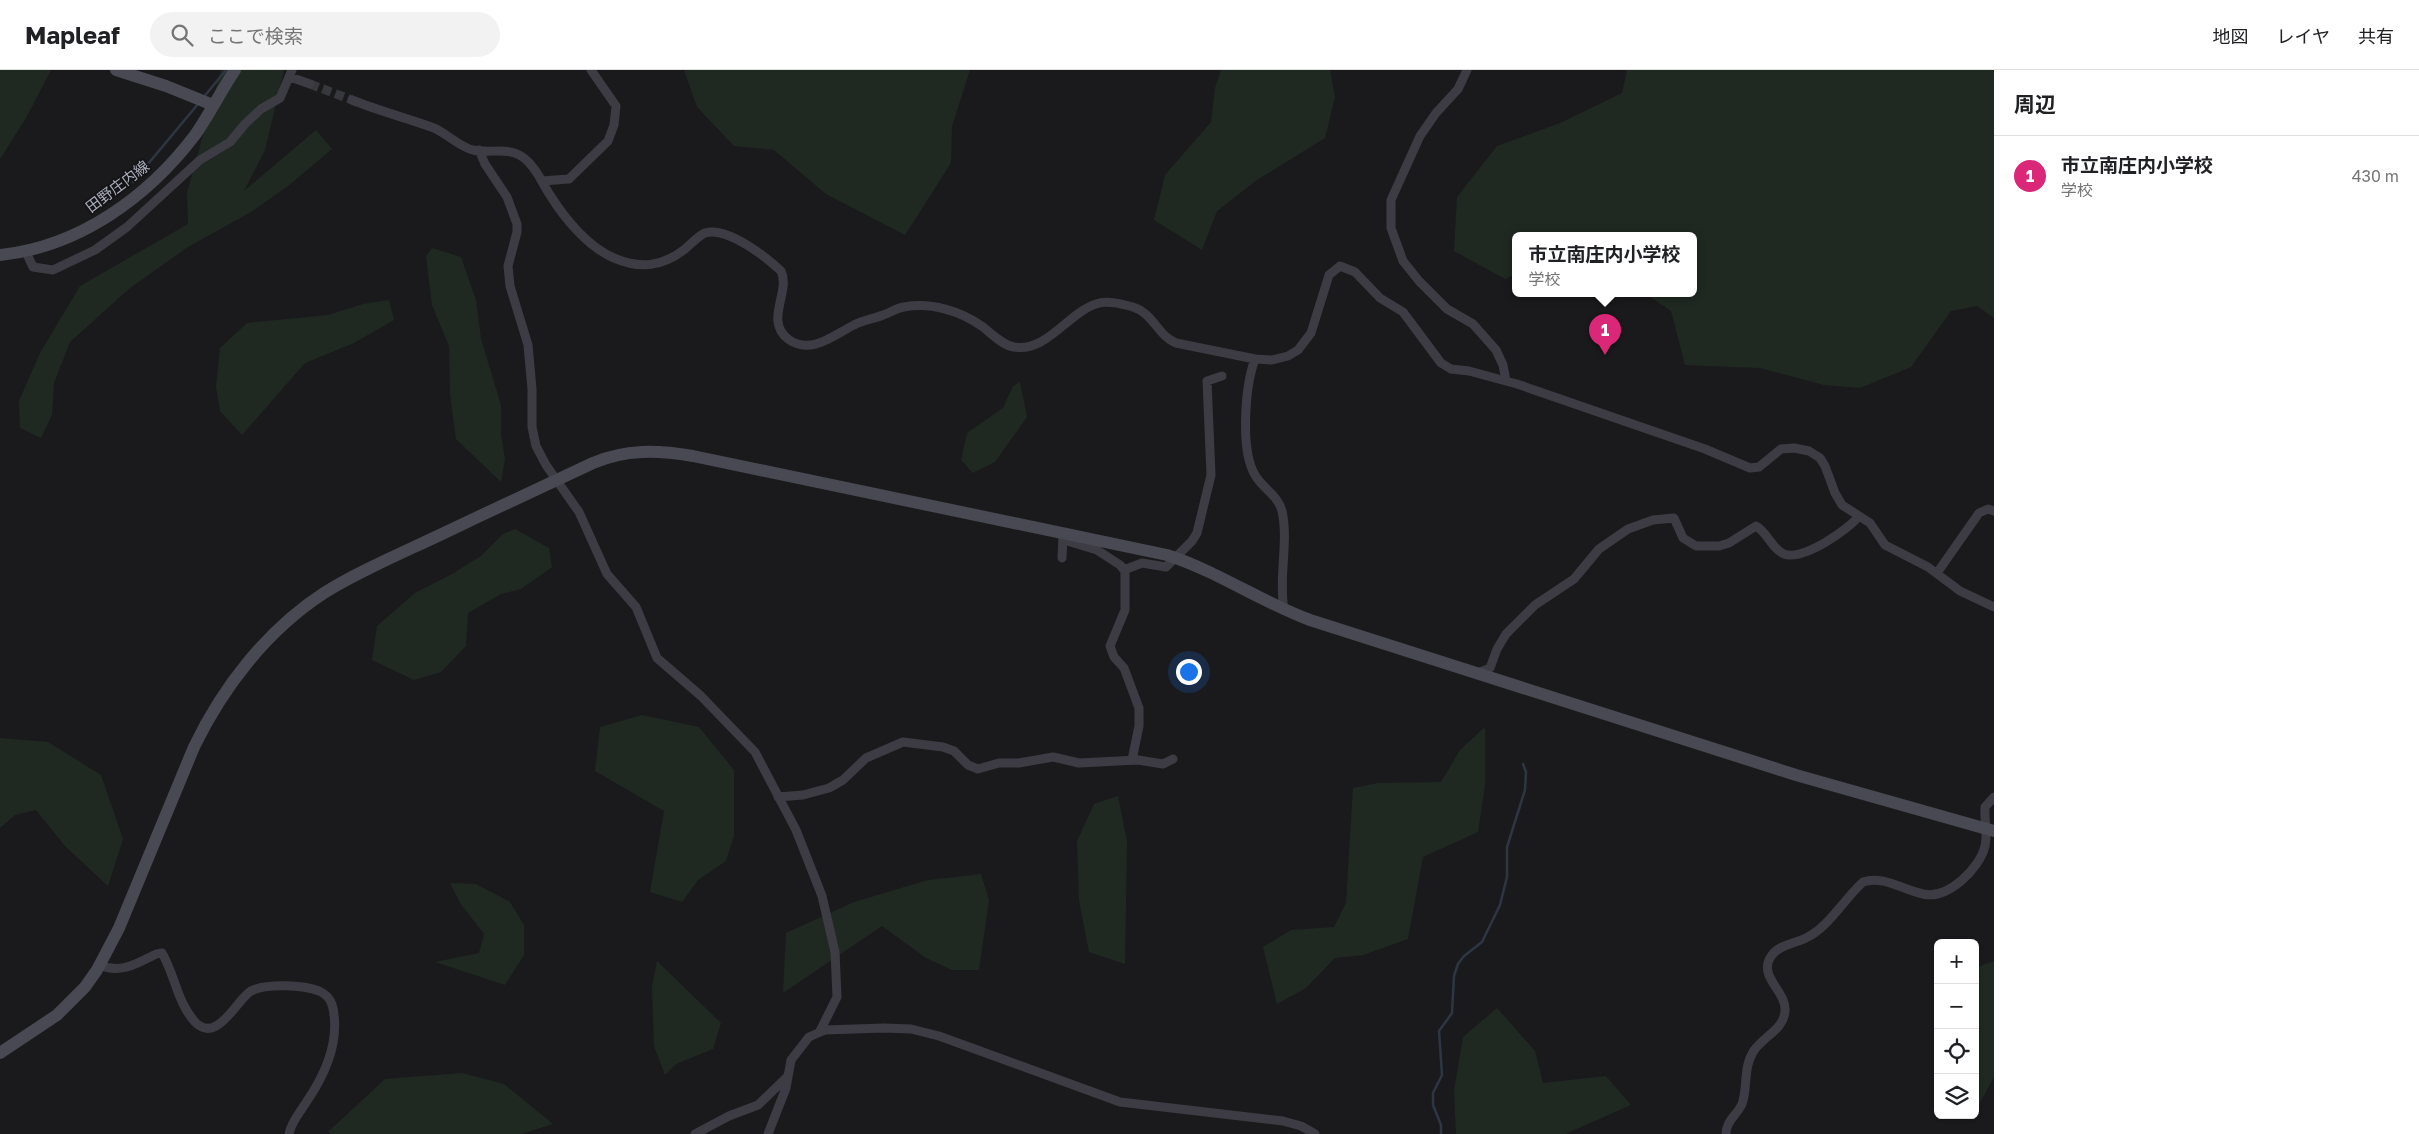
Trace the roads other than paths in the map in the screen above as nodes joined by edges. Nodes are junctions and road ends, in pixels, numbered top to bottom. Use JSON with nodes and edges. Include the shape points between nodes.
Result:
{"nodes":[{"id":1,"x":235,"y":70,"type":"edge"},
{"id":2,"x":591,"y":70,"type":"edge"},
{"id":3,"x":1468,"y":70,"type":"edge"},
{"id":4,"x":122,"y":72,"type":"edge"},
{"id":5,"x":291,"y":74,"type":"edge"},
{"id":6,"x":310,"y":84,"type":"tunnel mouth"},
{"id":7,"x":352,"y":100,"type":"tunnel mouth"},
{"id":8,"x":213,"y":105,"type":"junction"},
{"id":9,"x":479,"y":150,"type":"junction"},
{"id":10,"x":542,"y":181,"type":"junction"},
{"id":11,"x":26,"y":252,"type":"junction"},
{"id":12,"x":0,"y":255,"type":"edge"},
{"id":13,"x":1255,"y":359,"type":"junction"},
{"id":14,"x":1222,"y":376,"type":"dead end"},
{"id":15,"x":1506,"y":381,"type":"junction"},
{"id":16,"x":557,"y":480,"type":"junction"},
{"id":17,"x":1994,"y":510,"type":"edge"},
{"id":18,"x":1859,"y":516,"type":"junction"},
{"id":19,"x":1063,"y":535,"type":"junction"},
{"id":20,"x":1062,"y":558,"type":"dead end"},
{"id":21,"x":1124,"y":570,"type":"junction"},
{"id":22,"x":1936,"y":573,"type":"junction"},
{"id":23,"x":1994,"y":607,"type":"edge"},
{"id":24,"x":1284,"y":610,"type":"junction"},
{"id":25,"x":1478,"y":673,"type":"junction"},
{"id":26,"x":1173,"y":759,"type":"dead end"},
{"id":27,"x":1132,"y":760,"type":"junction"},
{"id":28,"x":778,"y":796,"type":"junction"},
{"id":29,"x":1994,"y":797,"type":"edge"},
{"id":30,"x":1990,"y":830,"type":"edge"},
{"id":31,"x":100,"y":965,"type":"junction"},
{"id":32,"x":820,"y":1031,"type":"junction"},
{"id":33,"x":0,"y":1053,"type":"edge"},
{"id":34,"x":787,"y":1077,"type":"junction"},
{"id":35,"x":289,"y":1134,"type":"edge"},
{"id":36,"x":696,"y":1134,"type":"edge"},
{"id":37,"x":768,"y":1134,"type":"edge"},
{"id":38,"x":1315,"y":1134,"type":"edge"},
{"id":39,"x":1726,"y":1134,"type":"edge"}],
"edges":[{"from":1,"to":8,"type":"street","name":"田野庄内線"},
{"from":2,"to":10,"type":"street","via":[[616,106],[608,141],[569,179]]},
{"from":3,"to":15,"type":"street","via":[[1458,89],[1420,136],[1391,200],[1391,228],[1403,261],[1418,281],[1447,309],[1473,324],[1496,350]]},
{"from":4,"to":8,"type":"street"},
{"from":5,"to":6,"type":"street"},
{"from":5,"to":11,"type":"street","via":[[280,98],[256,114],[230,142],[200,160],[127,227],[94,250],[53,270],[33,267]]},
{"from":7,"to":9,"type":"street","via":[[434,129],[469,149]]},
{"from":8,"to":11,"type":"street","name":"田野庄内線","via":[[171,164],[146,188],[75,236]]},
{"from":9,"to":10,"type":"street","via":[[502,150],[520,155]]},
{"from":9,"to":16,"type":"street","via":[[507,198],[517,224],[508,266],[510,286],[528,345],[534,437],[540,455]]},
{"from":10,"to":13,"type":"street","via":[[569,221],[613,258],[640,266],[654,265],[678,254],[707,233],[732,237],[748,246],[783,275],[778,323],[785,336],[793,342],[822,343],[861,321],[903,307],[914,307],[954,312],[1004,344],[1020,348],[1048,337],[1078,313],[1105,302],[1140,310],[1169,340],[1176,343]]},
{"from":11,"to":12,"type":"street","name":"田野庄内線"},
{"from":13,"to":15,"type":"street","via":[[1280,359],[1298,350],[1311,333],[1329,274],[1340,266],[1355,272],[1380,298],[1403,312],[1444,365]]},
{"from":13,"to":24,"type":"street","via":[[1246,439],[1251,468],[1277,500],[1282,513]]},
{"from":14,"to":21,"type":"street","via":[[1207,380],[1212,475],[1197,533],[1166,567],[1142,563]]},
{"from":15,"to":18,"type":"street","via":[[1750,468],[1760,466],[1781,449],[1809,451],[1825,466],[1842,505]]},
{"from":16,"to":19,"type":"street","via":[[612,456],[632,452],[666,452]]},
{"from":16,"to":28,"type":"street","via":[[585,523],[607,574],[636,607],[657,658],[745,740],[764,766]]},
{"from":16,"to":31,"type":"street","via":[[350,578],[298,612],[265,643],[229,687],[199,736],[122,921]]},
{"from":17,"to":22,"type":"street","via":[[1988,508],[1979,513]]},
{"from":18,"to":22,"type":"street","via":[[1870,523],[1890,549]]},
{"from":18,"to":25,"type":"street","via":[[1853,524],[1825,543],[1789,555],[1779,550],[1756,526],[1729,543],[1705,547],[1683,538],[1674,518],[1653,520],[1628,529],[1598,549],[1569,583],[1534,605],[1506,634],[1496,649],[1490,668]]},
{"from":19,"to":20,"type":"street"},
{"from":19,"to":21,"type":"street","via":[[1067,541],[1097,550]]},
{"from":19,"to":24,"type":"street","via":[[1180,559]]},
{"from":21,"to":27,"type":"street","via":[[1125,610],[1110,646],[1114,658],[1124,668],[1139,708]]},
{"from":22,"to":23,"type":"street","via":[[1960,591]]},
{"from":24,"to":25,"type":"street"},
{"from":25,"to":30,"type":"street","via":[[1788,772]]},
{"from":26,"to":27,"type":"street","via":[[1163,764]]},
{"from":27,"to":28,"type":"street","via":[[1079,762],[1053,757],[999,763],[978,769],[943,747],[903,742],[866,758],[843,780],[829,788],[803,795]]},
{"from":28,"to":32,"type":"street","via":[[811,863],[830,926],[838,990]]},
{"from":29,"to":30,"type":"street","via":[[1985,805]]},
{"from":30,"to":39,"type":"street","via":[[1978,864],[1942,892],[1924,895],[1873,879],[1864,882],[1819,929],[1771,956],[1770,980],[1784,1000],[1785,1012],[1776,1029],[1753,1052],[1746,1073],[1743,1102]]},
{"from":31,"to":33,"type":"street","via":[[85,987],[57,1015]]},
{"from":31,"to":35,"type":"street","via":[[114,968],[133,966],[162,953],[185,1008],[203,1027],[226,1019],[251,991],[263,987],[306,988],[327,996],[332,1003],[336,1026],[332,1049],[321,1077]]},
{"from":32,"to":34,"type":"street","via":[[796,1051]]},
{"from":32,"to":38,"type":"street","via":[[884,1028],[925,1032],[1120,1102],[1283,1121]]},
{"from":34,"to":36,"type":"street","via":[[758,1105]]},
{"from":34,"to":37,"type":"street","via":[[786,1088]]}]}
